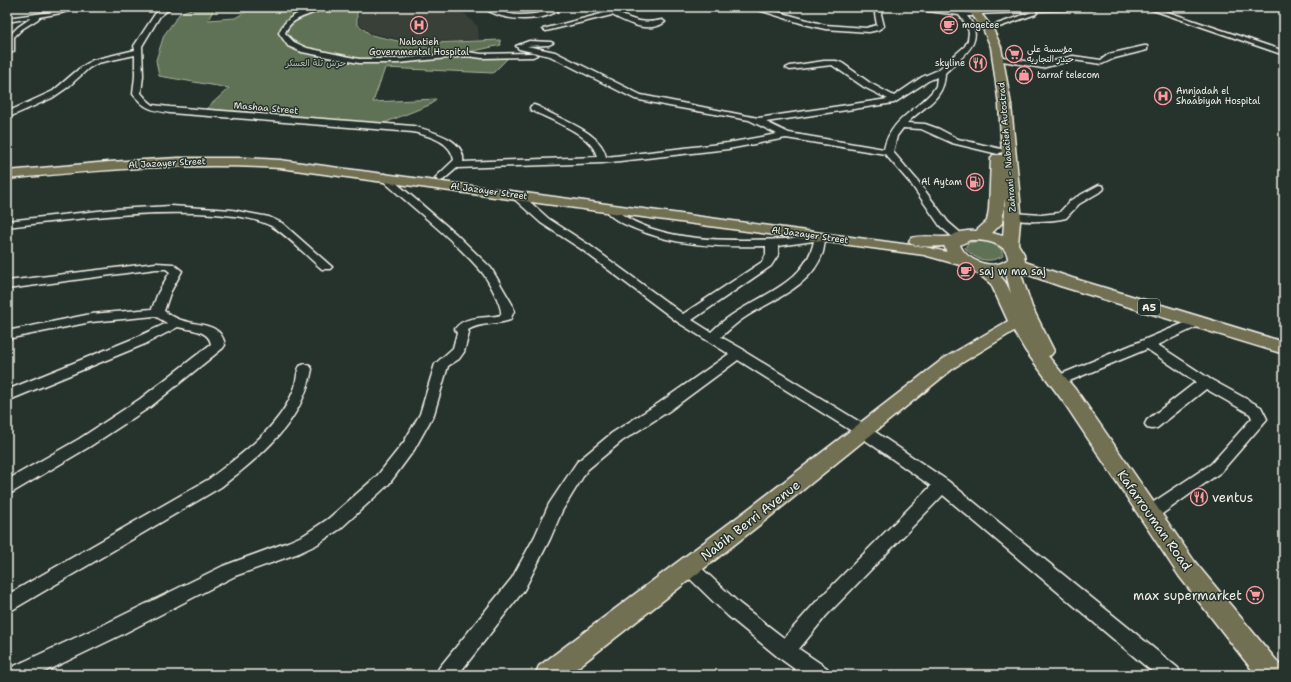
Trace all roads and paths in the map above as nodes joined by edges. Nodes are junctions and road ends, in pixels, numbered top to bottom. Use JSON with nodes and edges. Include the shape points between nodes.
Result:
{"nodes":[{"id":1,"x":76,"y":7,"type":"edge"},
{"id":2,"x":170,"y":7,"type":"edge"},
{"id":3,"x":321,"y":7,"type":"edge"},
{"id":4,"x":486,"y":7,"type":"edge"},
{"id":5,"x":559,"y":7,"type":"edge"},
{"id":6,"x":636,"y":7,"type":"edge"},
{"id":7,"x":752,"y":7,"type":"edge"},
{"id":8,"x":880,"y":7,"type":"edge"},
{"id":9,"x":913,"y":7,"type":"edge"},
{"id":10,"x":1095,"y":7,"type":"edge"},
{"id":11,"x":1147,"y":7,"type":"edge"},
{"id":12,"x":1154,"y":8,"type":"edge"},
{"id":13,"x":1043,"y":10,"type":"junction"},
{"id":14,"x":968,"y":11,"type":"edge"},
{"id":15,"x":612,"y":13,"type":"junction"},
{"id":16,"x":41,"y":15,"type":"junction"},
{"id":17,"x":7,"y":20,"type":"edge"},
{"id":18,"x":662,"y":22,"type":"dead end"},
{"id":19,"x":546,"y":29,"type":"dead end"},
{"id":20,"x":988,"y":29,"type":"junction"},
{"id":21,"x":549,"y":43,"type":"dead end"},
{"id":22,"x":1144,"y":48,"type":"dead end"},
{"id":23,"x":137,"y":52,"type":"junction"},
{"id":24,"x":7,"y":53,"type":"edge"},
{"id":25,"x":1284,"y":53,"type":"edge"},
{"id":26,"x":997,"y":58,"type":"junction"},
{"id":27,"x":564,"y":60,"type":"junction"},
{"id":28,"x":790,"y":68,"type":"dead end"},
{"id":29,"x":942,"y":72,"type":"junction"},
{"id":30,"x":894,"y":99,"type":"junction"},
{"id":31,"x":534,"y":108,"type":"dead end"},
{"id":32,"x":7,"y":115,"type":"edge"},
{"id":33,"x":759,"y":120,"type":"junction"},
{"id":34,"x":900,"y":125,"type":"junction"},
{"id":35,"x":787,"y":135,"type":"junction"},
{"id":36,"x":998,"y":151,"type":"junction"},
{"id":37,"x":888,"y":152,"type":"junction"},
{"id":38,"x":602,"y":160,"type":"junction"},
{"id":39,"x":456,"y":165,"type":"junction"},
{"id":40,"x":7,"y":169,"type":"edge"},
{"id":41,"x":7,"y":175,"type":"edge"},
{"id":42,"x":384,"y":177,"type":"junction"},
{"id":43,"x":440,"y":178,"type":"junction"},
{"id":44,"x":1099,"y":188,"type":"dead end"},
{"id":45,"x":516,"y":195,"type":"junction"},
{"id":46,"x":612,"y":208,"type":"junction"},
{"id":47,"x":1013,"y":216,"type":"junction"},
{"id":48,"x":7,"y":224,"type":"edge"},
{"id":49,"x":980,"y":235,"type":"junction"},
{"id":50,"x":819,"y":237,"type":"junction"},
{"id":51,"x":957,"y":239,"type":"junction"},
{"id":52,"x":772,"y":242,"type":"junction"},
{"id":53,"x":1013,"y":257,"type":"junction"},
{"id":54,"x":970,"y":264,"type":"junction"},
{"id":55,"x":326,"y":267,"type":"dead end"},
{"id":56,"x":7,"y":285,"type":"edge"},
{"id":57,"x":157,"y":312,"type":"junction"},
{"id":58,"x":1020,"y":315,"type":"junction"},
{"id":59,"x":683,"y":320,"type":"junction"},
{"id":60,"x":1199,"y":321,"type":"junction"},
{"id":61,"x":177,"y":323,"type":"junction"},
{"id":62,"x":7,"y":335,"type":"edge"},
{"id":63,"x":993,"y":337,"type":"junction"},
{"id":64,"x":713,"y":338,"type":"junction"},
{"id":65,"x":1284,"y":338,"type":"edge"},
{"id":66,"x":1148,"y":344,"type":"junction"},
{"id":67,"x":1031,"y":346,"type":"junction"},
{"id":68,"x":1284,"y":348,"type":"edge"},
{"id":69,"x":739,"y":353,"type":"junction"},
{"id":70,"x":949,"y":363,"type":"junction"},
{"id":71,"x":305,"y":369,"type":"dead end"},
{"id":72,"x":1061,"y":380,"type":"junction"},
{"id":73,"x":1205,"y":382,"type":"junction"},
{"id":74,"x":7,"y":396,"type":"edge"},
{"id":75,"x":1152,"y":424,"type":"dead end"},
{"id":76,"x":863,"y":431,"type":"junction"},
{"id":77,"x":942,"y":485,"type":"junction"},
{"id":78,"x":7,"y":488,"type":"edge"},
{"id":79,"x":1149,"y":514,"type":"junction"},
{"id":80,"x":689,"y":567,"type":"junction"},
{"id":81,"x":9,"y":600,"type":"edge"},
{"id":82,"x":784,"y":651,"type":"junction"},
{"id":83,"x":17,"y":675,"type":"edge"},
{"id":84,"x":446,"y":675,"type":"edge"},
{"id":85,"x":548,"y":675,"type":"edge"},
{"id":86,"x":820,"y":675,"type":"edge"},
{"id":87,"x":1171,"y":675,"type":"edge"},
{"id":88,"x":1272,"y":675,"type":"edge"}],
"edges":[{"from":1,"to":16,"type":"street"},
{"from":2,"to":23,"type":"street","name":"Mashaa Street","via":[[153,21]]},
{"from":3,"to":27,"type":"street","via":[[286,24],[282,33],[291,44],[305,50],[359,61],[393,61],[467,54],[545,55]]},
{"from":4,"to":5,"type":"street","via":[[503,16],[514,17],[547,13]]},
{"from":6,"to":15,"type":"street"},
{"from":7,"to":8,"type":"street","via":[[814,25],[866,30],[881,26],[878,14]]},
{"from":9,"to":14,"type":"street"},
{"from":10,"to":13,"type":"street"},
{"from":11,"to":12,"type":"street"},
{"from":12,"to":25,"type":"street"},
{"from":13,"to":14,"type":"street"},
{"from":13,"to":20,"type":"street"},
{"from":14,"to":20,"type":"highway","name":"Zahrani - Nabatieh Autostrad"},
{"from":14,"to":29,"type":"street","via":[[972,32],[970,43]]},
{"from":14,"to":36,"type":"highway","name":"Zahrani - Nabatieh Autostrad","via":[[980,26],[991,53]]},
{"from":15,"to":18,"type":"street","via":[[642,26]]},
{"from":15,"to":19,"type":"street"},
{"from":16,"to":17,"type":"street"},
{"from":16,"to":24,"type":"street","via":[[11,37],[10,51]]},
{"from":20,"to":26,"type":"highway","name":"Zahrani - Nabatieh Autostrad","via":[[996,47]]},
{"from":21,"to":27,"type":"street","via":[[529,43],[520,46],[547,52]]},
{"from":22,"to":26,"type":"street","via":[[1112,56],[1102,62],[1073,58],[1042,66]]},
{"from":23,"to":32,"type":"street","via":[[90,64],[63,87]]},
{"from":23,"to":39,"type":"street","name":"Mashaa Street","via":[[137,94],[148,105],[176,110],[406,128],[433,135],[449,144],[458,153],[459,161]]},
{"from":26,"to":47,"type":"highway","name":"Zahrani - Nabatieh Autostrad","via":[[1005,105]]},
{"from":27,"to":33,"type":"street","via":[[638,97]]},
{"from":28,"to":30,"type":"street","via":[[833,63]]},
{"from":29,"to":30,"type":"street","via":[[925,79]]},
{"from":29,"to":34,"type":"street","via":[[938,90]]},
{"from":30,"to":33,"type":"street"},
{"from":31,"to":38,"type":"street","via":[[590,138],[600,148]]},
{"from":33,"to":35,"type":"street","via":[[772,130]]},
{"from":34,"to":36,"type":"street","via":[[922,126],[955,140]]},
{"from":34,"to":37,"type":"street","via":[[893,133]]},
{"from":35,"to":37,"type":"street"},
{"from":35,"to":38,"type":"street","via":[[728,146]]},
{"from":36,"to":49,"type":"highway","name":"Zahrani - Nabatieh Autostrad","via":[[997,209],[994,223]]},
{"from":37,"to":51,"type":"street"},
{"from":38,"to":39,"type":"street"},
{"from":39,"to":43,"type":"street"},
{"from":40,"to":43,"type":"main road","name":"Al Jazayer Street","via":[[169,158],[247,156],[314,161]]},
{"from":41,"to":42,"type":"main road","name":"Al Jazayer Street","via":[[224,160]]},
{"from":42,"to":45,"type":"main road","name":"Al Jazayer Street"},
{"from":42,"to":83,"type":"street","via":[[464,246],[487,270],[506,304],[506,317],[462,327],[459,349],[442,364],[428,414],[409,446],[383,480],[329,527],[299,546],[229,571]]},
{"from":43,"to":51,"type":"main road","name":"Al Jazayer Street","via":[[880,238],[926,242]]},
{"from":44,"to":47,"type":"street","via":[[1076,202],[1062,216]]},
{"from":45,"to":46,"type":"main road","name":"Al Jazayer Street"},
{"from":45,"to":59,"type":"street","via":[[545,221],[585,247]]},
{"from":46,"to":50,"type":"main road","name":"Al Jazayer Street"},
{"from":46,"to":52,"type":"street","via":[[611,211],[616,215],[640,227],[676,239]]},
{"from":47,"to":53,"type":"highway","name":"Zahrani - Nabatieh Autostrad"},
{"from":48,"to":55,"type":"street","via":[[173,209],[250,215],[278,225]]},
{"from":49,"to":51,"type":"highway","number":"A5","via":[[968,235]]},
{"from":49,"to":53,"type":"highway","number":"A5","via":[[1002,241]]},
{"from":50,"to":52,"type":"street"},
{"from":50,"to":54,"type":"main road","name":"Al Jazayer Street","via":[[925,251]]},
{"from":50,"to":64,"type":"street","via":[[816,259],[808,270],[789,286],[741,315]]},
{"from":51,"to":54,"type":"highway","via":[[952,245],[953,251]]},
{"from":52,"to":59,"type":"street","via":[[772,255],[767,264]]},
{"from":53,"to":54,"type":"highway","number":"A5","via":[[1002,269]]},
{"from":53,"to":58,"type":"main road"},
{"from":53,"to":60,"type":"highway","number":"A5","via":[[1088,289]]},
{"from":53,"to":65,"type":"highway","number":"A5"},
{"from":54,"to":58,"type":"main road","name":"Al Jazayer Street","via":[[986,272],[997,282]]},
{"from":56,"to":57,"type":"street","via":[[156,266],[172,267],[176,271]]},
{"from":57,"to":61,"type":"street"},
{"from":57,"to":62,"type":"street","via":[[91,318]]},
{"from":58,"to":63,"type":"main road"},
{"from":58,"to":67,"type":"main road"},
{"from":58,"to":70,"type":"main road","via":[[962,348]]},
{"from":58,"to":72,"type":"main road","via":[[1039,340]]},
{"from":59,"to":64,"type":"street"},
{"from":60,"to":66,"type":"street"},
{"from":60,"to":68,"type":"highway","number":"A5"},
{"from":61,"to":74,"type":"street"},
{"from":61,"to":78,"type":"street","via":[[210,331],[216,337],[218,345],[145,403],[84,443]]},
{"from":63,"to":67,"type":"main road"},
{"from":63,"to":70,"type":"main road"},
{"from":64,"to":69,"type":"street"},
{"from":66,"to":72,"type":"street"},
{"from":66,"to":73,"type":"street"},
{"from":67,"to":72,"type":"main road"},
{"from":69,"to":76,"type":"street"},
{"from":69,"to":84,"type":"street","via":[[664,408],[617,437],[582,466],[555,509],[518,584]]},
{"from":70,"to":76,"type":"main road","name":"Nabih Berri Avenue"},
{"from":71,"to":81,"type":"street","via":[[304,383],[298,398],[285,418],[244,461],[215,483]]},
{"from":72,"to":79,"type":"main road","name":"Kafarrouman Road"},
{"from":73,"to":75,"type":"street"},
{"from":73,"to":79,"type":"street","via":[[1256,412],[1260,419],[1216,468]]},
{"from":76,"to":77,"type":"street"},
{"from":76,"to":80,"type":"main road","name":"Nabih Berri Avenue"},
{"from":77,"to":82,"type":"street","via":[[820,610]]},
{"from":77,"to":87,"type":"street"},
{"from":79,"to":88,"type":"main road","name":"Kafarrouman Road","via":[[1187,569]]},
{"from":80,"to":82,"type":"street","via":[[734,610]]},
{"from":80,"to":85,"type":"main road","name":"Nabih Berri Avenue"},
{"from":82,"to":86,"type":"street"}]}
